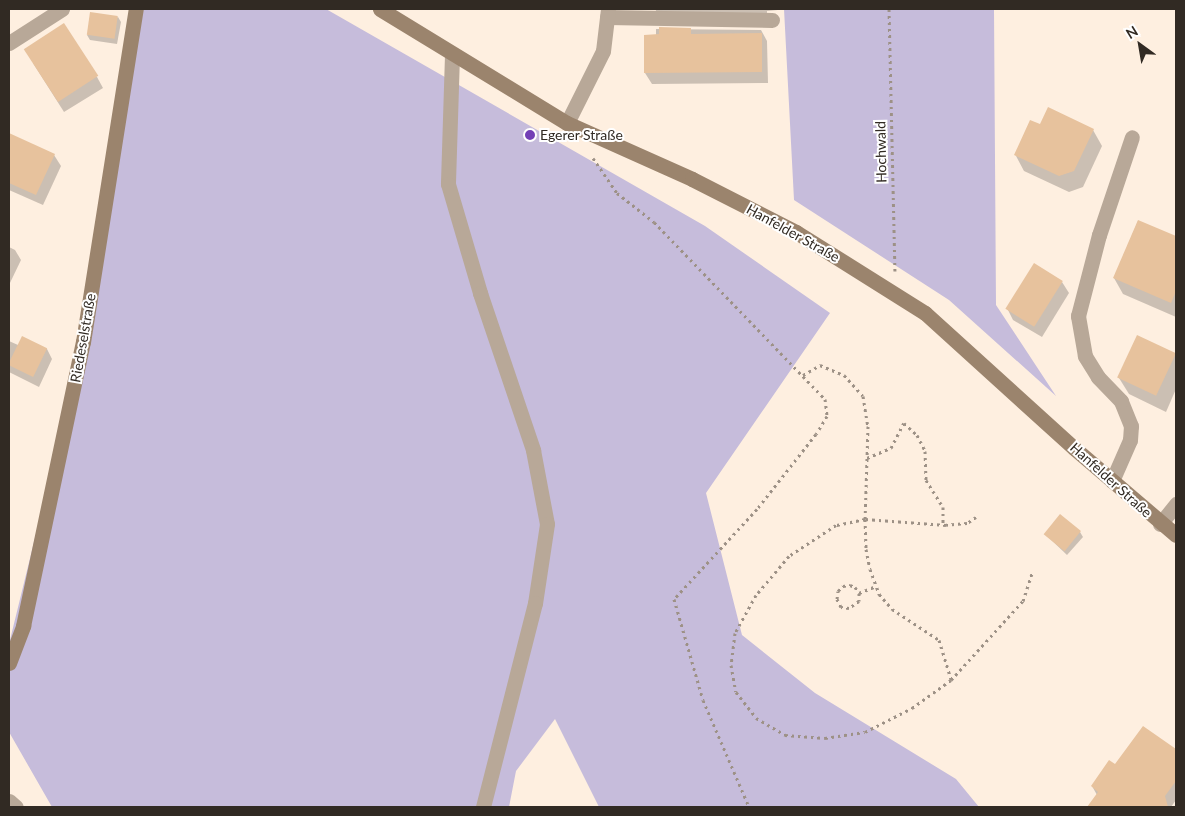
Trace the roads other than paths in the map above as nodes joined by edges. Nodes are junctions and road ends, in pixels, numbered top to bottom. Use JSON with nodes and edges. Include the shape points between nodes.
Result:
{"nodes":[{"id":1,"x":62,"y":9,"type":"edge"},
{"id":2,"x":136,"y":9,"type":"edge"},
{"id":3,"x":380,"y":9,"type":"edge"},
{"id":4,"x":608,"y":13,"type":"edge"},
{"id":5,"x":772,"y":20,"type":"dead end"},
{"id":6,"x":9,"y":44,"type":"edge"},
{"id":7,"x":452,"y":55,"type":"junction"},
{"id":8,"x":568,"y":123,"type":"junction"},
{"id":9,"x":1132,"y":137,"type":"dead end"},
{"id":10,"x":1112,"y":481,"type":"junction"},
{"id":11,"x":1176,"y":504,"type":"edge"},
{"id":12,"x":1160,"y":524,"type":"junction"},
{"id":13,"x":1176,"y":536,"type":"edge"},
{"id":14,"x":9,"y":663,"type":"edge"},
{"id":15,"x":9,"y":801,"type":"edge"},
{"id":16,"x":16,"y":807,"type":"edge"},
{"id":17,"x":484,"y":807,"type":"edge"}],
"edges":[{"from":1,"to":6,"type":"street"},
{"from":2,"to":14,"type":"street","name":"Riedeselstraße","via":[[83,342],[24,626]]},
{"from":3,"to":7,"type":"street","name":"Hanfelder Straße"},
{"from":4,"to":5,"type":"street"},
{"from":4,"to":8,"type":"street","via":[[603,51]]},
{"from":7,"to":8,"type":"street","name":"Hanfelder Straße"},
{"from":7,"to":17,"type":"street","via":[[448,184],[480,293],[533,450],[547,524],[534,603]]},
{"from":8,"to":10,"type":"street","name":"Hanfelder Straße","via":[[692,179],[796,232],[925,313]]},
{"from":9,"to":10,"type":"street","via":[[1099,235],[1078,316],[1085,356],[1098,377],[1122,401],[1131,426],[1130,440]]},
{"from":10,"to":12,"type":"street","name":"Hanfelder Straße"},
{"from":11,"to":12,"type":"street","name":"Hanfelder Straße"},
{"from":12,"to":13,"type":"street","name":"Hanfelder Straße"},
{"from":15,"to":16,"type":"street"}]}
